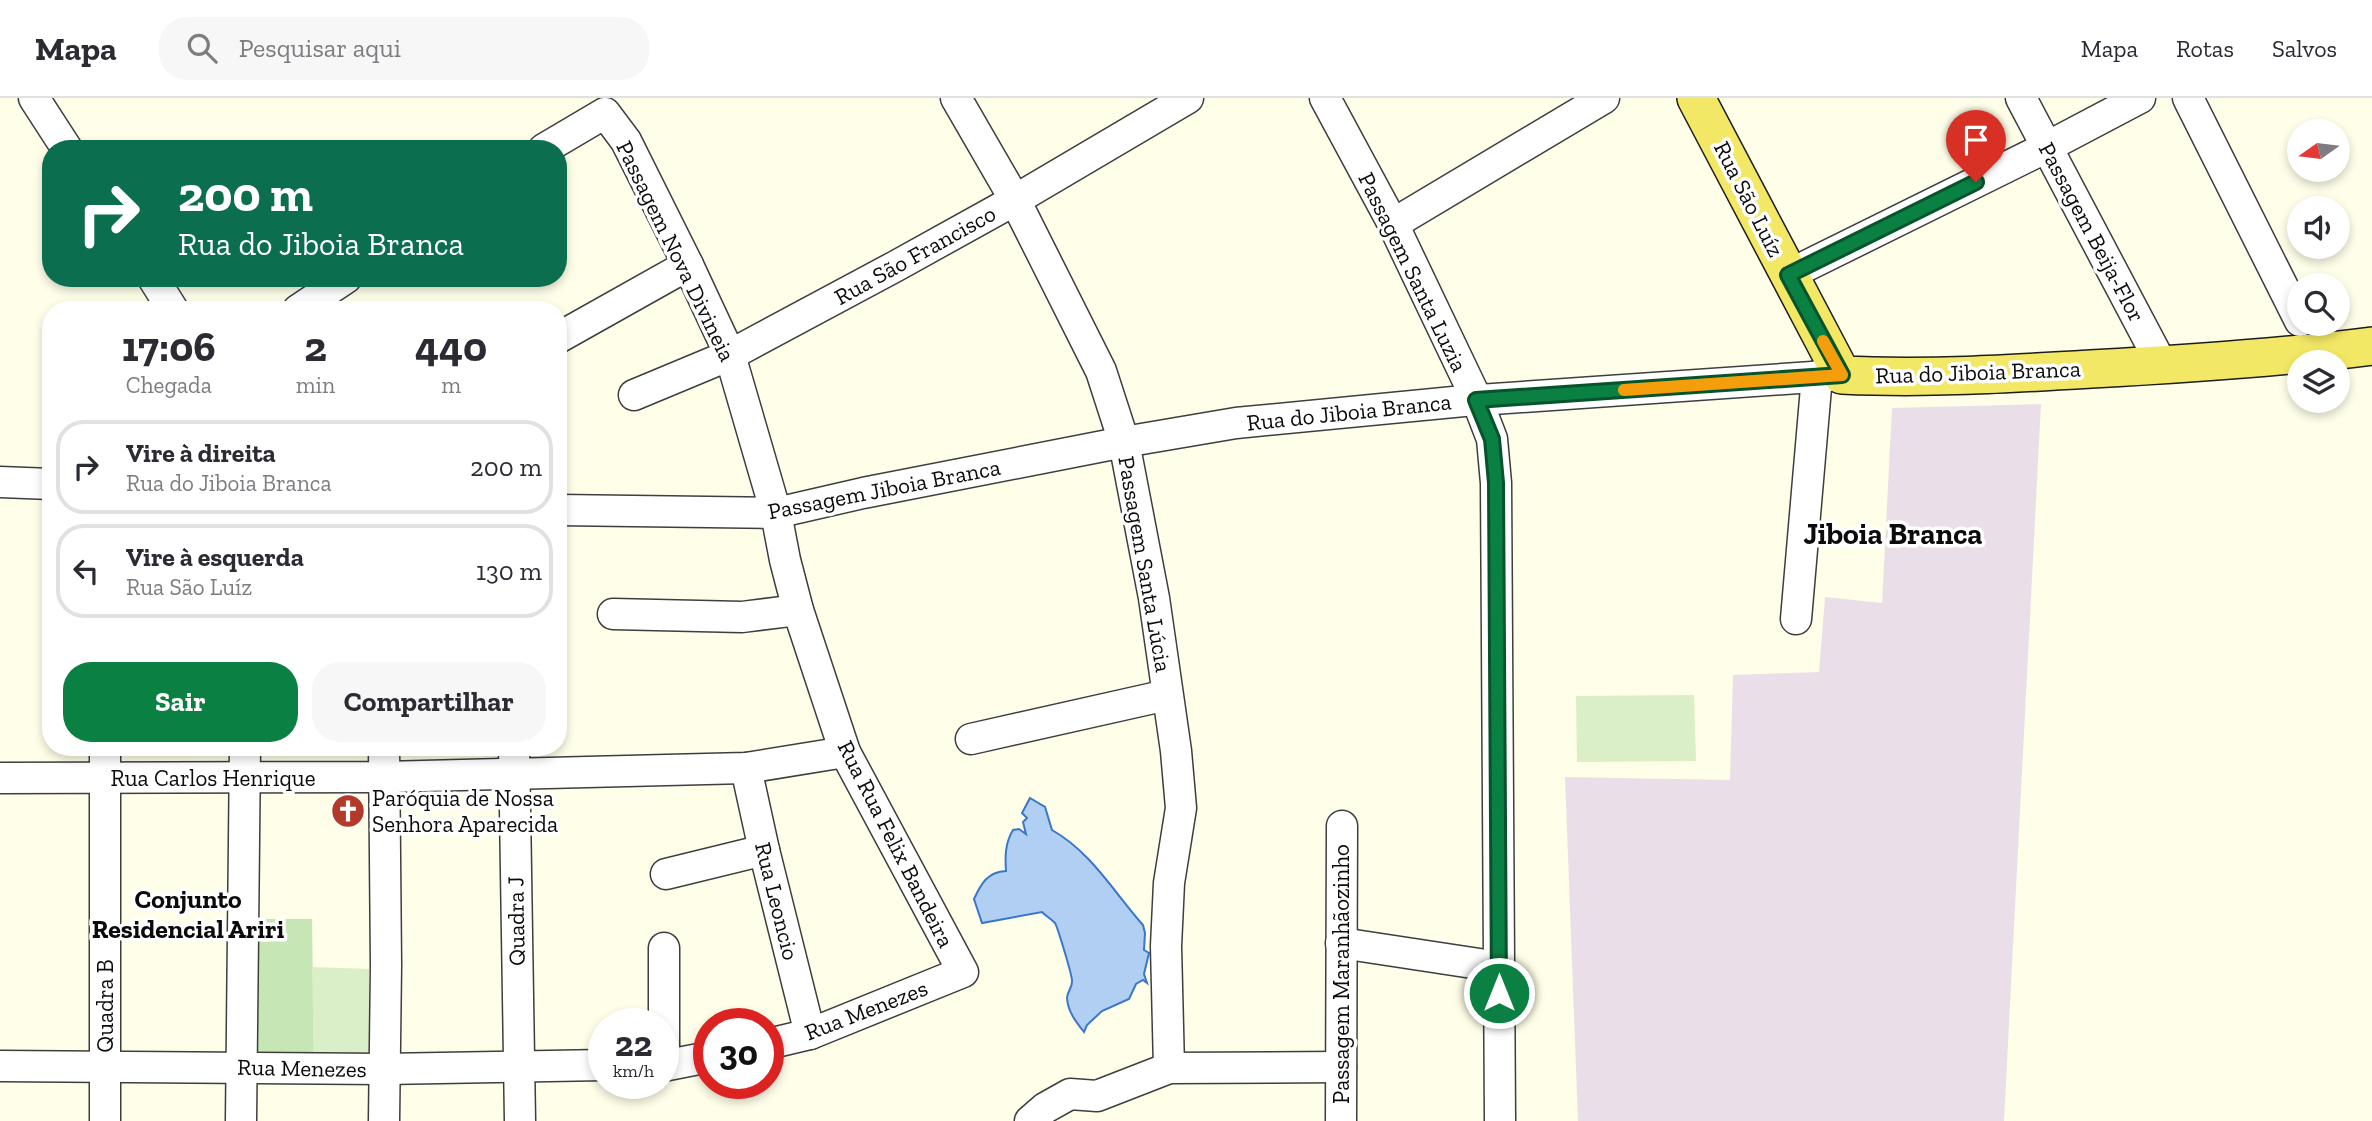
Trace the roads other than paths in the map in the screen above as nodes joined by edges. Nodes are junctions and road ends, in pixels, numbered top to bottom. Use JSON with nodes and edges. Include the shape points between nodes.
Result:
{"nodes":[{"id":1,"x":34,"y":98,"type":"edge"},
{"id":2,"x":956,"y":98,"type":"edge"},
{"id":3,"x":1188,"y":98,"type":"edge"},
{"id":4,"x":1325,"y":98,"type":"edge"},
{"id":5,"x":1604,"y":98,"type":"edge"},
{"id":6,"x":1696,"y":98,"type":"edge"},
{"id":7,"x":2021,"y":98,"type":"edge"},
{"id":8,"x":2140,"y":98,"type":"edge"},
{"id":9,"x":2188,"y":98,"type":"edge"},
{"id":10,"x":61,"y":140,"type":"edge"},
{"id":11,"x":559,"y":140,"type":"edge"},
{"id":12,"x":2047,"y":147,"type":"junction"},
{"id":13,"x":1015,"y":200,"type":"junction"},
{"id":14,"x":1393,"y":224,"type":"junction"},
{"id":15,"x":688,"y":265,"type":"junction"},
{"id":16,"x":1788,"y":275,"type":"junction"},
{"id":17,"x":332,"y":287,"type":"edge"},
{"id":18,"x":2287,"y":295,"type":"edge"},
{"id":19,"x":312,"y":301,"type":"edge"},
{"id":20,"x":567,"y":333,"type":"edge"},
{"id":21,"x":2292,"y":336,"type":"edge"},
{"id":22,"x":2321,"y":336,"type":"edge"},
{"id":23,"x":2372,"y":346,"type":"edge"},
{"id":24,"x":730,"y":355,"type":"junction"},
{"id":25,"x":2162,"y":365,"type":"junction"},
{"id":26,"x":1830,"y":375,"type":"junction"},
{"id":27,"x":634,"y":395,"type":"dead end"},
{"id":28,"x":1476,"y":400,"type":"junction"},
{"id":29,"x":1124,"y":442,"type":"junction"},
{"id":30,"x":0,"y":482,"type":"edge"},
{"id":31,"x":42,"y":484,"type":"edge"},
{"id":32,"x":567,"y":510,"type":"edge"},
{"id":33,"x":776,"y":513,"type":"junction"},
{"id":34,"x":798,"y":610,"type":"junction"},
{"id":35,"x":613,"y":614,"type":"dead end"},
{"id":36,"x":1796,"y":619,"type":"dead end"},
{"id":37,"x":1167,"y":695,"type":"junction"},
{"id":38,"x":971,"y":740,"type":"dead end"},
{"id":39,"x":845,"y":752,"type":"junction"},
{"id":40,"x":105,"y":756,"type":"edge"},
{"id":41,"x":246,"y":756,"type":"edge"},
{"id":42,"x":384,"y":756,"type":"edge"},
{"id":43,"x":514,"y":761,"type":"edge"},
{"id":44,"x":746,"y":768,"type":"junction"},
{"id":45,"x":384,"y":777,"type":"junction"},
{"id":46,"x":0,"y":778,"type":"edge"},
{"id":47,"x":105,"y":779,"type":"junction"},
{"id":48,"x":245,"y":779,"type":"junction"},
{"id":49,"x":1342,"y":827,"type":"dead end"},
{"id":50,"x":764,"y":849,"type":"junction"},
{"id":51,"x":666,"y":874,"type":"dead end"},
{"id":52,"x":1341,"y":943,"type":"junction"},
{"id":53,"x":664,"y":948,"type":"dead end"},
{"id":54,"x":1499,"y":967,"type":"junction"},
{"id":55,"x":962,"y":972,"type":"joint"},
{"id":56,"x":664,"y":1008,"type":"edge"},
{"id":57,"x":810,"y":1034,"type":"junction"},
{"id":58,"x":784,"y":1040,"type":"edge"},
{"id":59,"x":588,"y":1065,"type":"edge"},
{"id":60,"x":0,"y":1066,"type":"edge"},
{"id":61,"x":105,"y":1066,"type":"junction"},
{"id":62,"x":519,"y":1067,"type":"junction"},
{"id":63,"x":1341,"y":1067,"type":"junction"},
{"id":64,"x":241,"y":1068,"type":"junction"},
{"id":65,"x":1169,"y":1068,"type":"junction"},
{"id":66,"x":384,"y":1069,"type":"junction"},
{"id":67,"x":105,"y":1121,"type":"edge"},
{"id":68,"x":242,"y":1121,"type":"edge"},
{"id":69,"x":384,"y":1121,"type":"edge"},
{"id":70,"x":520,"y":1121,"type":"edge"},
{"id":71,"x":1030,"y":1121,"type":"edge"},
{"id":72,"x":1341,"y":1121,"type":"edge"},
{"id":73,"x":1500,"y":1121,"type":"edge"}],
"edges":[{"from":1,"to":10,"type":"street"},
{"from":2,"to":13,"type":"street","name":"Passagem Santa Lúcia"},
{"from":3,"to":13,"type":"street","name":"Rua São Francisco"},
{"from":4,"to":14,"type":"street","name":"Passagem Santa Luzia"},
{"from":5,"to":14,"type":"street"},
{"from":6,"to":16,"type":"main road","name":"Rua São Luíz"},
{"from":7,"to":12,"type":"street","name":"Passagem Beija-Flor"},
{"from":8,"to":12,"type":"street"},
{"from":9,"to":18,"type":"street"},
{"from":11,"to":15,"type":"street","name":"Passagem Nova Divineia","via":[[605,113],[625,141]]},
{"from":12,"to":16,"type":"street"},
{"from":12,"to":25,"type":"street","name":"Passagem Beija-Flor"},
{"from":13,"to":24,"type":"street","name":"Rua São Francisco"},
{"from":13,"to":29,"type":"street","name":"Passagem Santa Lúcia","via":[[1101,371]]},
{"from":14,"to":28,"type":"street","name":"Passagem Santa Luzia"},
{"from":15,"to":20,"type":"street"},
{"from":15,"to":24,"type":"street","name":"Passagem Nova Divineia"},
{"from":16,"to":26,"type":"main road","name":"Rua São Luíz"},
{"from":17,"to":19,"type":"street"},
{"from":21,"to":25,"type":"main road","name":"Rua do Jiboia Branca"},
{"from":22,"to":23,"type":"main road","name":"Rua do Jiboia Branca"},
{"from":24,"to":27,"type":"street","name":"Rua São Francisco"},
{"from":24,"to":33,"type":"street","name":"Passagem Nova Divineia"},
{"from":25,"to":26,"type":"main road","name":"Rua do Jiboia Branca","via":[[1980,376]]},
{"from":26,"to":28,"type":"street","name":"Rua do Jiboia Branca"},
{"from":26,"to":36,"type":"street"},
{"from":28,"to":29,"type":"street","name":"Rua do Jiboia Branca","via":[[1236,423]]},
{"from":28,"to":54,"type":"street","name":"Passagem Santa Luzia","via":[[1492,439],[1496,483]]},
{"from":29,"to":33,"type":"street","name":"Passagem Jiboia Branca"},
{"from":29,"to":37,"type":"street","name":"Passagem Santa Lúcia"},
{"from":30,"to":31,"type":"street"},
{"from":32,"to":33,"type":"street","name":"Passagem Jiboia Branca"},
{"from":33,"to":34,"type":"street","name":"Rua Rua Felix Bandeira"},
{"from":34,"to":35,"type":"street","via":[[742,617]]},
{"from":34,"to":39,"type":"street","name":"Rua Rua Felix Bandeira"},
{"from":37,"to":38,"type":"street"},
{"from":37,"to":65,"type":"street","name":"Passagem Santa Lúcia","via":[[1181,808],[1169,883],[1166,946]]},
{"from":39,"to":44,"type":"street","name":"Rua Carlos Henrique"},
{"from":39,"to":55,"type":"street","name":"Rua Rua Felix Bandeira"},
{"from":40,"to":47,"type":"street","name":"Quadra B"},
{"from":41,"to":48,"type":"street"},
{"from":42,"to":45,"type":"street"},
{"from":43,"to":44,"type":"street","name":"Rua Carlos Henrique"},
{"from":43,"to":45,"type":"street","name":"Rua Carlos Henrique"},
{"from":43,"to":62,"type":"street","name":"Quadra J"},
{"from":44,"to":50,"type":"street","name":"Rua Leoncio"},
{"from":45,"to":48,"type":"street","name":"Rua Carlos Henrique"},
{"from":45,"to":66,"type":"street"},
{"from":46,"to":47,"type":"street","name":"Rua Carlos Henrique"},
{"from":47,"to":48,"type":"street","name":"Rua Carlos Henrique"},
{"from":47,"to":61,"type":"street","name":"Quadra B"},
{"from":48,"to":64,"type":"street"},
{"from":49,"to":52,"type":"street","name":"Passagem Maranhãozinho"},
{"from":50,"to":51,"type":"street"},
{"from":50,"to":57,"type":"street","name":"Rua Leoncio"},
{"from":52,"to":54,"type":"street"},
{"from":52,"to":63,"type":"street","name":"Passagem Maranhãozinho"},
{"from":53,"to":56,"type":"street"},
{"from":54,"to":73,"type":"street","name":"Passagem Santa Luzia"},
{"from":55,"to":57,"type":"street","name":"Rua Menezes"},
{"from":57,"to":58,"type":"street","name":"Rua Menezes"},
{"from":59,"to":62,"type":"street","name":"Rua Menezes"},
{"from":60,"to":61,"type":"street","name":"Rua Menezes"},
{"from":61,"to":64,"type":"street","name":"Rua Menezes"},
{"from":61,"to":67,"type":"street","name":"Quadra B"},
{"from":62,"to":66,"type":"street","name":"Rua Menezes"},
{"from":62,"to":70,"type":"street","name":"Quadra J"},
{"from":63,"to":65,"type":"street"},
{"from":63,"to":72,"type":"street","name":"Passagem Maranhãozinho"},
{"from":64,"to":66,"type":"street","name":"Rua Menezes"},
{"from":64,"to":68,"type":"street"},
{"from":65,"to":71,"type":"street","via":[[1097,1096],[1070,1094]]},
{"from":66,"to":69,"type":"street"}]}
